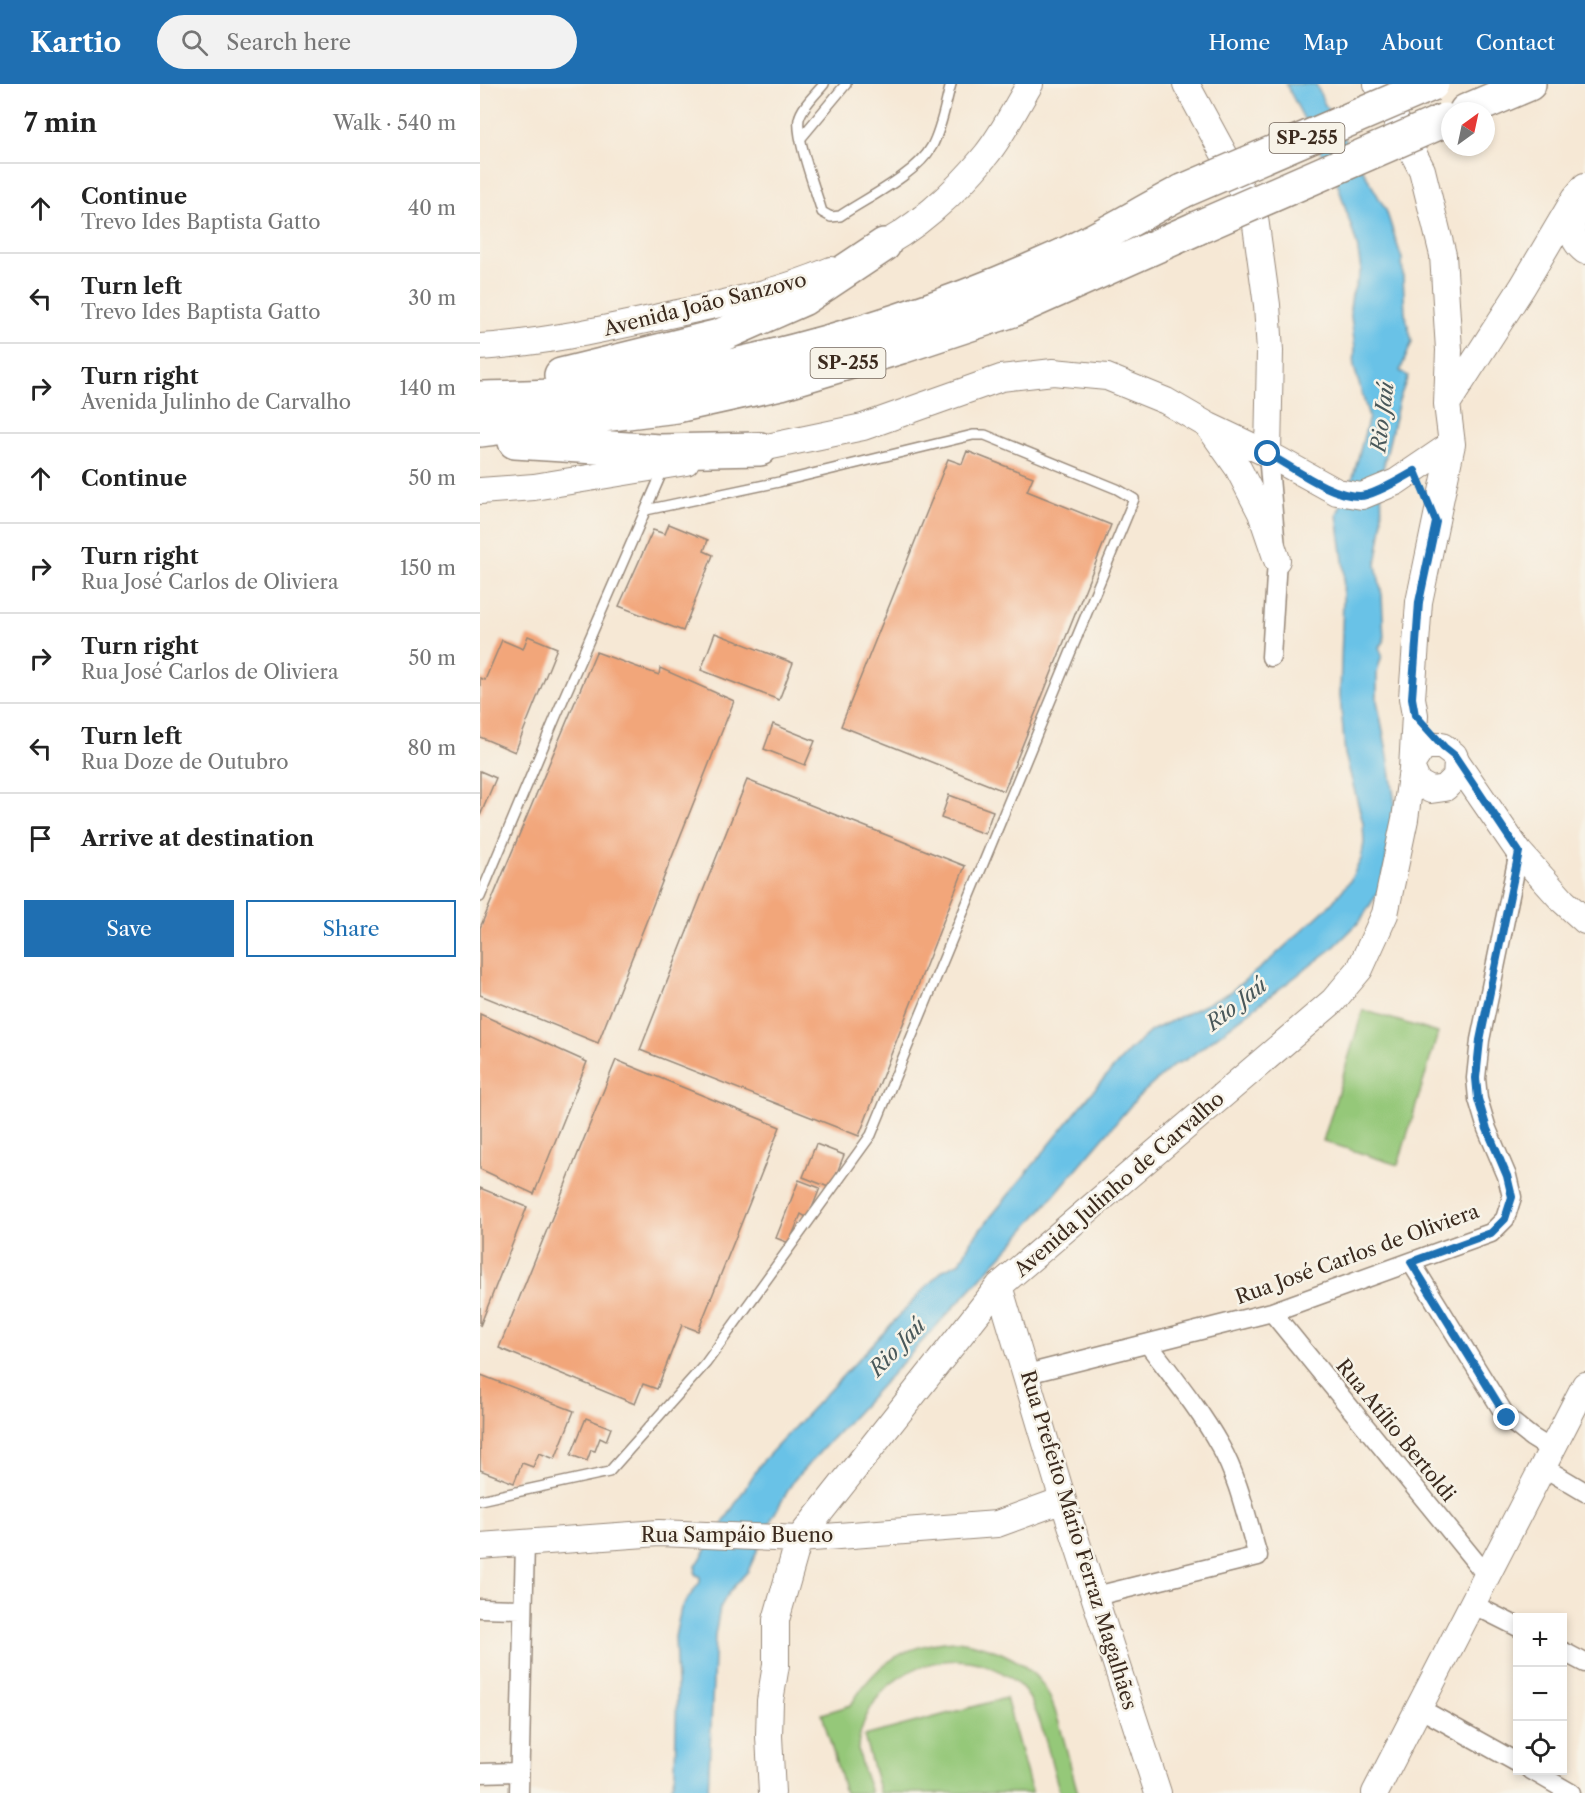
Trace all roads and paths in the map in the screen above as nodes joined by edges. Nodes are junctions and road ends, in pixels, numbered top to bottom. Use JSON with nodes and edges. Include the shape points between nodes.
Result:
{"nodes":[{"id":1,"x":824,"y":84,"type":"edge"},
{"id":2,"x":846,"y":84,"type":"edge"},
{"id":3,"x":951,"y":84,"type":"edge"},
{"id":4,"x":1030,"y":84,"type":"edge"},
{"id":5,"x":1186,"y":84,"type":"edge"},
{"id":6,"x":1377,"y":84,"type":"edge"},
{"id":7,"x":1432,"y":84,"type":"edge"},
{"id":8,"x":1529,"y":84,"type":"edge"},
{"id":9,"x":1487,"y":102,"type":"edge"},
{"id":10,"x":1441,"y":122,"type":"edge"},
{"id":11,"x":801,"y":138,"type":"junction"},
{"id":12,"x":1585,"y":186,"type":"edge"},
{"id":13,"x":1585,"y":200,"type":"edge"},
{"id":14,"x":884,"y":245,"type":"junction"},
{"id":15,"x":1584,"y":252,"type":"edge"},
{"id":16,"x":480,"y":347,"type":"edge"},
{"id":17,"x":480,"y":397,"type":"edge"},
{"id":18,"x":1447,"y":404,"type":"junction"},
{"id":19,"x":1209,"y":426,"type":"junction"},
{"id":20,"x":480,"y":430,"type":"edge"},
{"id":21,"x":480,"y":440,"type":"edge"},
{"id":22,"x":1452,"y":444,"type":"junction"},
{"id":23,"x":760,"y":449,"type":"junction"},
{"id":24,"x":1276,"y":458,"type":"junction"},
{"id":25,"x":665,"y":465,"type":"junction"},
{"id":26,"x":1415,"y":471,"type":"junction"},
{"id":27,"x":480,"y":491,"type":"edge"},
{"id":28,"x":645,"y":510,"type":"junction"},
{"id":29,"x":1436,"y":522,"type":"junction"},
{"id":30,"x":1277,"y":560,"type":"junction"},
{"id":31,"x":1271,"y":657,"type":"dead end"},
{"id":32,"x":1414,"y":706,"type":"junction"},
{"id":33,"x":1450,"y":755,"type":"junction"},
{"id":34,"x":1412,"y":766,"type":"junction"},
{"id":35,"x":1442,"y":789,"type":"junction"},
{"id":36,"x":1489,"y":808,"type":"junction"},
{"id":37,"x":1405,"y":819,"type":"junction"},
{"id":38,"x":1519,"y":852,"type":"junction"},
{"id":39,"x":480,"y":897,"type":"edge"},
{"id":40,"x":1585,"y":921,"type":"edge"},
{"id":41,"x":1411,"y":1262,"type":"junction"},
{"id":42,"x":999,"y":1286,"type":"junction"},
{"id":43,"x":1272,"y":1312,"type":"junction"},
{"id":44,"x":1148,"y":1344,"type":"junction"},
{"id":45,"x":1027,"y":1374,"type":"junction"},
{"id":46,"x":1585,"y":1385,"type":"edge"},
{"id":47,"x":1547,"y":1458,"type":"junction"},
{"id":48,"x":1585,"y":1492,"type":"edge"},
{"id":49,"x":480,"y":1500,"type":"edge"},
{"id":50,"x":1063,"y":1500,"type":"junction"},
{"id":51,"x":799,"y":1539,"type":"junction"},
{"id":52,"x":525,"y":1543,"type":"junction"},
{"id":53,"x":480,"y":1546,"type":"edge"},
{"id":54,"x":1486,"y":1576,"type":"junction"},
{"id":55,"x":1096,"y":1596,"type":"junction"},
{"id":56,"x":1472,"y":1604,"type":"junction"},
{"id":57,"x":480,"y":1608,"type":"edge"},
{"id":58,"x":522,"y":1608,"type":"junction"},
{"id":59,"x":1513,"y":1624,"type":"edge"},
{"id":60,"x":1567,"y":1653,"type":"edge"},
{"id":61,"x":1585,"y":1663,"type":"edge"},
{"id":62,"x":1419,"y":1708,"type":"junction"},
{"id":63,"x":1513,"y":1760,"type":"edge"},
{"id":64,"x":518,"y":1772,"type":"junction"},
{"id":65,"x":480,"y":1773,"type":"edge"},
{"id":66,"x":1540,"y":1775,"type":"edge"},
{"id":67,"x":519,"y":1793,"type":"edge"},
{"id":68,"x":772,"y":1793,"type":"edge"},
{"id":69,"x":1158,"y":1793,"type":"edge"},
{"id":70,"x":1375,"y":1793,"type":"edge"},
{"id":71,"x":1571,"y":1793,"type":"edge"}],
"edges":[{"from":1,"to":11,"type":"lane","via":[[799,119]]},
{"from":2,"to":11,"type":"lane"},
{"from":3,"to":11,"type":"lane","via":[[938,132],[917,166],[840,216],[822,212]]},
{"from":4,"to":14,"type":"main road","name":"Avenida João Sanzovo","via":[[987,153],[945,200]]},
{"from":5,"to":24,"type":"main road","via":[[1255,218],[1267,305]]},
{"from":6,"to":18,"type":"main road","name":"Avenida Julinho de Carvalho","via":[[1422,170],[1443,255],[1449,350]]},
{"from":7,"to":17,"type":"highway","number":"SP-255","bridge":true,"via":[[1183,191],[1048,262],[953,302],[841,339],[702,373],[560,395]]},
{"from":8,"to":9,"type":"highway","number":"SP-255"},
{"from":10,"to":20,"type":"highway","number":"SP-255","bridge":true,"via":[[1013,310],[901,347],[781,383],[677,406]]},
{"from":12,"to":18,"type":"main road"},
{"from":13,"to":15,"type":"main road","via":[[1572,220],[1575,239]]},
{"from":14,"to":16,"type":"main road","name":"Avenida João Sanzovo","via":[[808,280],[727,302],[597,330]]},
{"from":14,"to":17,"type":"highway","via":[[802,299],[719,336]]},
{"from":18,"to":22,"type":"main road","name":"Avenida Julinho de Carvalho"},
{"from":19,"to":23,"type":"main road","via":[[1166,401],[1107,377],[1053,372],[1000,378],[863,427]]},
{"from":19,"to":24,"type":"main road"},
{"from":19,"to":30,"type":"main road","via":[[1238,468],[1261,513]]},
{"from":21,"to":23,"type":"highway","via":[[660,451]]},
{"from":22,"to":26,"type":"main road"},
{"from":22,"to":29,"type":"main road","name":"Avenida Julinho de Carvalho"},
{"from":23,"to":25,"type":"main road"},
{"from":24,"to":26,"type":"main road","via":[[1337,492],[1362,496]]},
{"from":24,"to":30,"type":"street"},
{"from":25,"to":27,"type":"main road","via":[[534,487]]},
{"from":25,"to":28,"type":"lane"},
{"from":26,"to":29,"type":"main road"},
{"from":28,"to":39,"type":"lane"},
{"from":28,"to":49,"type":"lane","via":[[973,435],[985,435],[1134,499],[871,1135],[706,1363],[609,1472]]},
{"from":29,"to":32,"type":"main road","name":"Avenida Julinho de Carvalho","via":[[1419,602]]},
{"from":30,"to":31,"type":"street"},
{"from":32,"to":33,"type":"main road"},
{"from":32,"to":34,"type":"main road","name":"Avenida Julinho de Carvalho"},
{"from":33,"to":34,"type":"main road","via":[[1427,746]]},
{"from":33,"to":35,"type":"main road","via":[[1456,777]]},
{"from":33,"to":36,"type":"main road"},
{"from":34,"to":35,"type":"main road","via":[[1424,788]]},
{"from":34,"to":37,"type":"main road","name":"Avenida Julinho de Carvalho"},
{"from":35,"to":36,"type":"main road"},
{"from":35,"to":37,"type":"main road"},
{"from":36,"to":38,"type":"main road"},
{"from":37,"to":42,"type":"main road","name":"Avenida Julinho de Carvalho","via":[[1385,914],[1360,969],[1333,1001]]},
{"from":38,"to":40,"type":"main road"},
{"from":38,"to":41,"type":"street","name":"Rua José Carlos de Oliviera","via":[[1480,1040],[1476,1078],[1487,1129],[1512,1197],[1505,1219],[1491,1233]]},
{"from":41,"to":43,"type":"street","name":"Rua José Carlos de Oliviera"},
{"from":41,"to":47,"type":"street","via":[[1507,1418],[1531,1437]]},
{"from":42,"to":45,"type":"main road","name":"Rua Prefeito Mário Ferraz Magalhães"},
{"from":42,"to":51,"type":"main road","name":"Avenida Julinho de Carvalho"},
{"from":43,"to":44,"type":"street","name":"Rua José Carlos de Oliviera"},
{"from":43,"to":54,"type":"street","name":"Rua Atílio Bertoldi"},
{"from":44,"to":45,"type":"street","name":"Rua José Carlos de Oliviera"},
{"from":44,"to":55,"type":"street","via":[[1221,1447],[1258,1556]]},
{"from":45,"to":50,"type":"main road","name":"Rua Prefeito Mário Ferraz Magalhães"},
{"from":46,"to":47,"type":"main road"},
{"from":47,"to":48,"type":"street"},
{"from":47,"to":54,"type":"main road"},
{"from":50,"to":51,"type":"main road","name":"Rua Sampáio Bueno","via":[[997,1524]]},
{"from":50,"to":55,"type":"main road","name":"Rua Prefeito Mário Ferraz Magalhães"},
{"from":51,"to":52,"type":"main road","name":"Rua Sampáio Bueno","via":[[659,1533]]},
{"from":51,"to":68,"type":"main road","via":[[776,1620],[776,1665],[769,1724]]},
{"from":52,"to":53,"type":"main road","name":"Rua Sampáio Bueno"},
{"from":52,"to":58,"type":"street"},
{"from":54,"to":56,"type":"main road"},
{"from":55,"to":69,"type":"main road","name":"Rua Prefeito Mário Ferraz Magalhães"},
{"from":56,"to":59,"type":"street"},
{"from":56,"to":62,"type":"main road"},
{"from":57,"to":58,"type":"street"},
{"from":58,"to":64,"type":"street"},
{"from":60,"to":61,"type":"street"},
{"from":62,"to":63,"type":"street"},
{"from":62,"to":70,"type":"main road"},
{"from":64,"to":65,"type":"street"},
{"from":64,"to":67,"type":"street"},
{"from":66,"to":71,"type":"street"}]}
